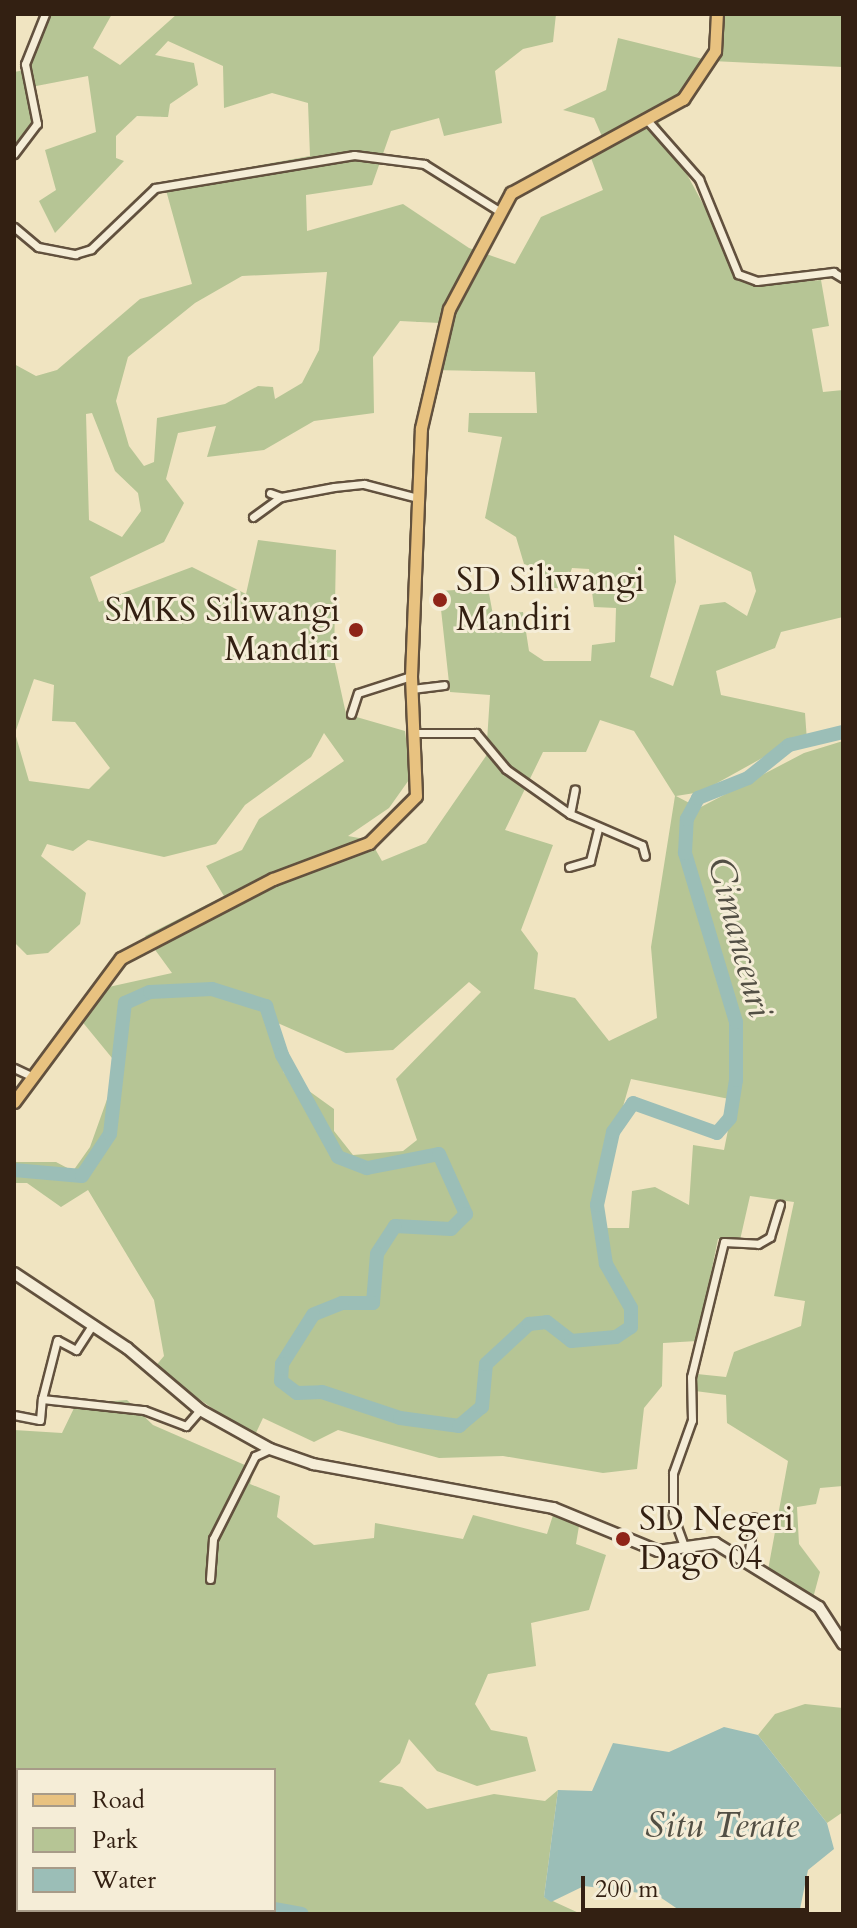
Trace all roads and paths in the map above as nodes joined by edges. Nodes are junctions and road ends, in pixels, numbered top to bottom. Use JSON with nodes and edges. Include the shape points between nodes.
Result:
{"nodes":[{"id":1,"x":45,"y":14,"type":"edge"},
{"id":2,"x":717,"y":14,"type":"edge"},
{"id":3,"x":647,"y":120,"type":"junction"},
{"id":4,"x":14,"y":154,"type":"edge"},
{"id":5,"x":499,"y":211,"type":"junction"},
{"id":6,"x":14,"y":227,"type":"edge"},
{"id":7,"x":843,"y":278,"type":"edge"},
{"id":8,"x":270,"y":493,"type":"dead end"},
{"id":9,"x":281,"y":497,"type":"junction"},
{"id":10,"x":418,"y":498,"type":"junction"},
{"id":11,"x":253,"y":517,"type":"dead end"},
{"id":12,"x":412,"y":682,"type":"junction"},
{"id":13,"x":444,"y":685,"type":"dead end"},
{"id":14,"x":351,"y":714,"type":"dead end"},
{"id":15,"x":418,"y":733,"type":"junction"},
{"id":16,"x":575,"y":789,"type":"dead end"},
{"id":17,"x":570,"y":814,"type":"junction"},
{"id":18,"x":598,"y":829,"type":"junction"},
{"id":19,"x":645,"y":856,"type":"dead end"},
{"id":20,"x":569,"y":867,"type":"dead end"},
{"id":21,"x":14,"y":1068,"type":"edge"},
{"id":22,"x":35,"y":1078,"type":"junction"},
{"id":23,"x":14,"y":1102,"type":"edge"},
{"id":24,"x":780,"y":1205,"type":"dead end"},
{"id":25,"x":14,"y":1273,"type":"edge"},
{"id":26,"x":93,"y":1324,"type":"junction"},
{"id":27,"x":42,"y":1399,"type":"junction"},
{"id":28,"x":200,"y":1410,"type":"junction"},
{"id":29,"x":14,"y":1415,"type":"edge"},
{"id":30,"x":270,"y":1449,"type":"junction"},
{"id":31,"x":754,"y":1517,"type":"dead end"},
{"id":32,"x":684,"y":1546,"type":"junction"},
{"id":33,"x":748,"y":1557,"type":"junction"},
{"id":34,"x":210,"y":1579,"type":"dead end"},
{"id":35,"x":843,"y":1644,"type":"edge"}],
"edges":[{"from":1,"to":4,"type":"street","via":[[25,64],[37,124]]},
{"from":2,"to":3,"type":"main road","via":[[709,65],[683,99]]},
{"from":3,"to":5,"type":"main road","via":[[511,193]]},
{"from":3,"to":7,"type":"street","via":[[699,179],[738,274],[757,281],[833,272]]},
{"from":5,"to":6,"type":"street","via":[[424,164],[354,155],[155,188],[91,249],[75,254],[38,247]]},
{"from":5,"to":10,"type":"main road","via":[[449,309],[436,353],[421,428]]},
{"from":8,"to":9,"type":"street"},
{"from":9,"to":10,"type":"street","via":[[364,484]]},
{"from":9,"to":11,"type":"street"},
{"from":10,"to":12,"type":"main road"},
{"from":12,"to":13,"type":"street"},
{"from":12,"to":14,"type":"street","via":[[358,693]]},
{"from":12,"to":15,"type":"main road"},
{"from":15,"to":17,"type":"street","via":[[476,733],[501,764]]},
{"from":15,"to":22,"type":"main road","via":[[416,796],[369,843],[273,879],[136,947]]},
{"from":16,"to":17,"type":"street"},
{"from":17,"to":18,"type":"street"},
{"from":18,"to":19,"type":"street","via":[[642,845]]},
{"from":18,"to":20,"type":"street","via":[[590,861]]},
{"from":21,"to":22,"type":"street"},
{"from":22,"to":23,"type":"main road"},
{"from":24,"to":32,"type":"street","via":[[770,1237],[758,1244],[724,1242],[691,1377],[692,1420],[673,1473],[673,1515]]},
{"from":25,"to":26,"type":"street"},
{"from":26,"to":27,"type":"street","via":[[76,1350],[57,1340]]},
{"from":26,"to":28,"type":"street"},
{"from":27,"to":28,"type":"street","via":[[144,1410],[186,1426]]},
{"from":27,"to":29,"type":"street","via":[[40,1420]]},
{"from":28,"to":30,"type":"street"},
{"from":30,"to":32,"type":"street","via":[[313,1464],[553,1508],[658,1551]]},
{"from":30,"to":34,"type":"street","via":[[255,1456],[213,1539]]},
{"from":31,"to":33,"type":"street"},
{"from":32,"to":33,"type":"street","via":[[715,1543]]},
{"from":33,"to":35,"type":"street","via":[[819,1607]]}]}
